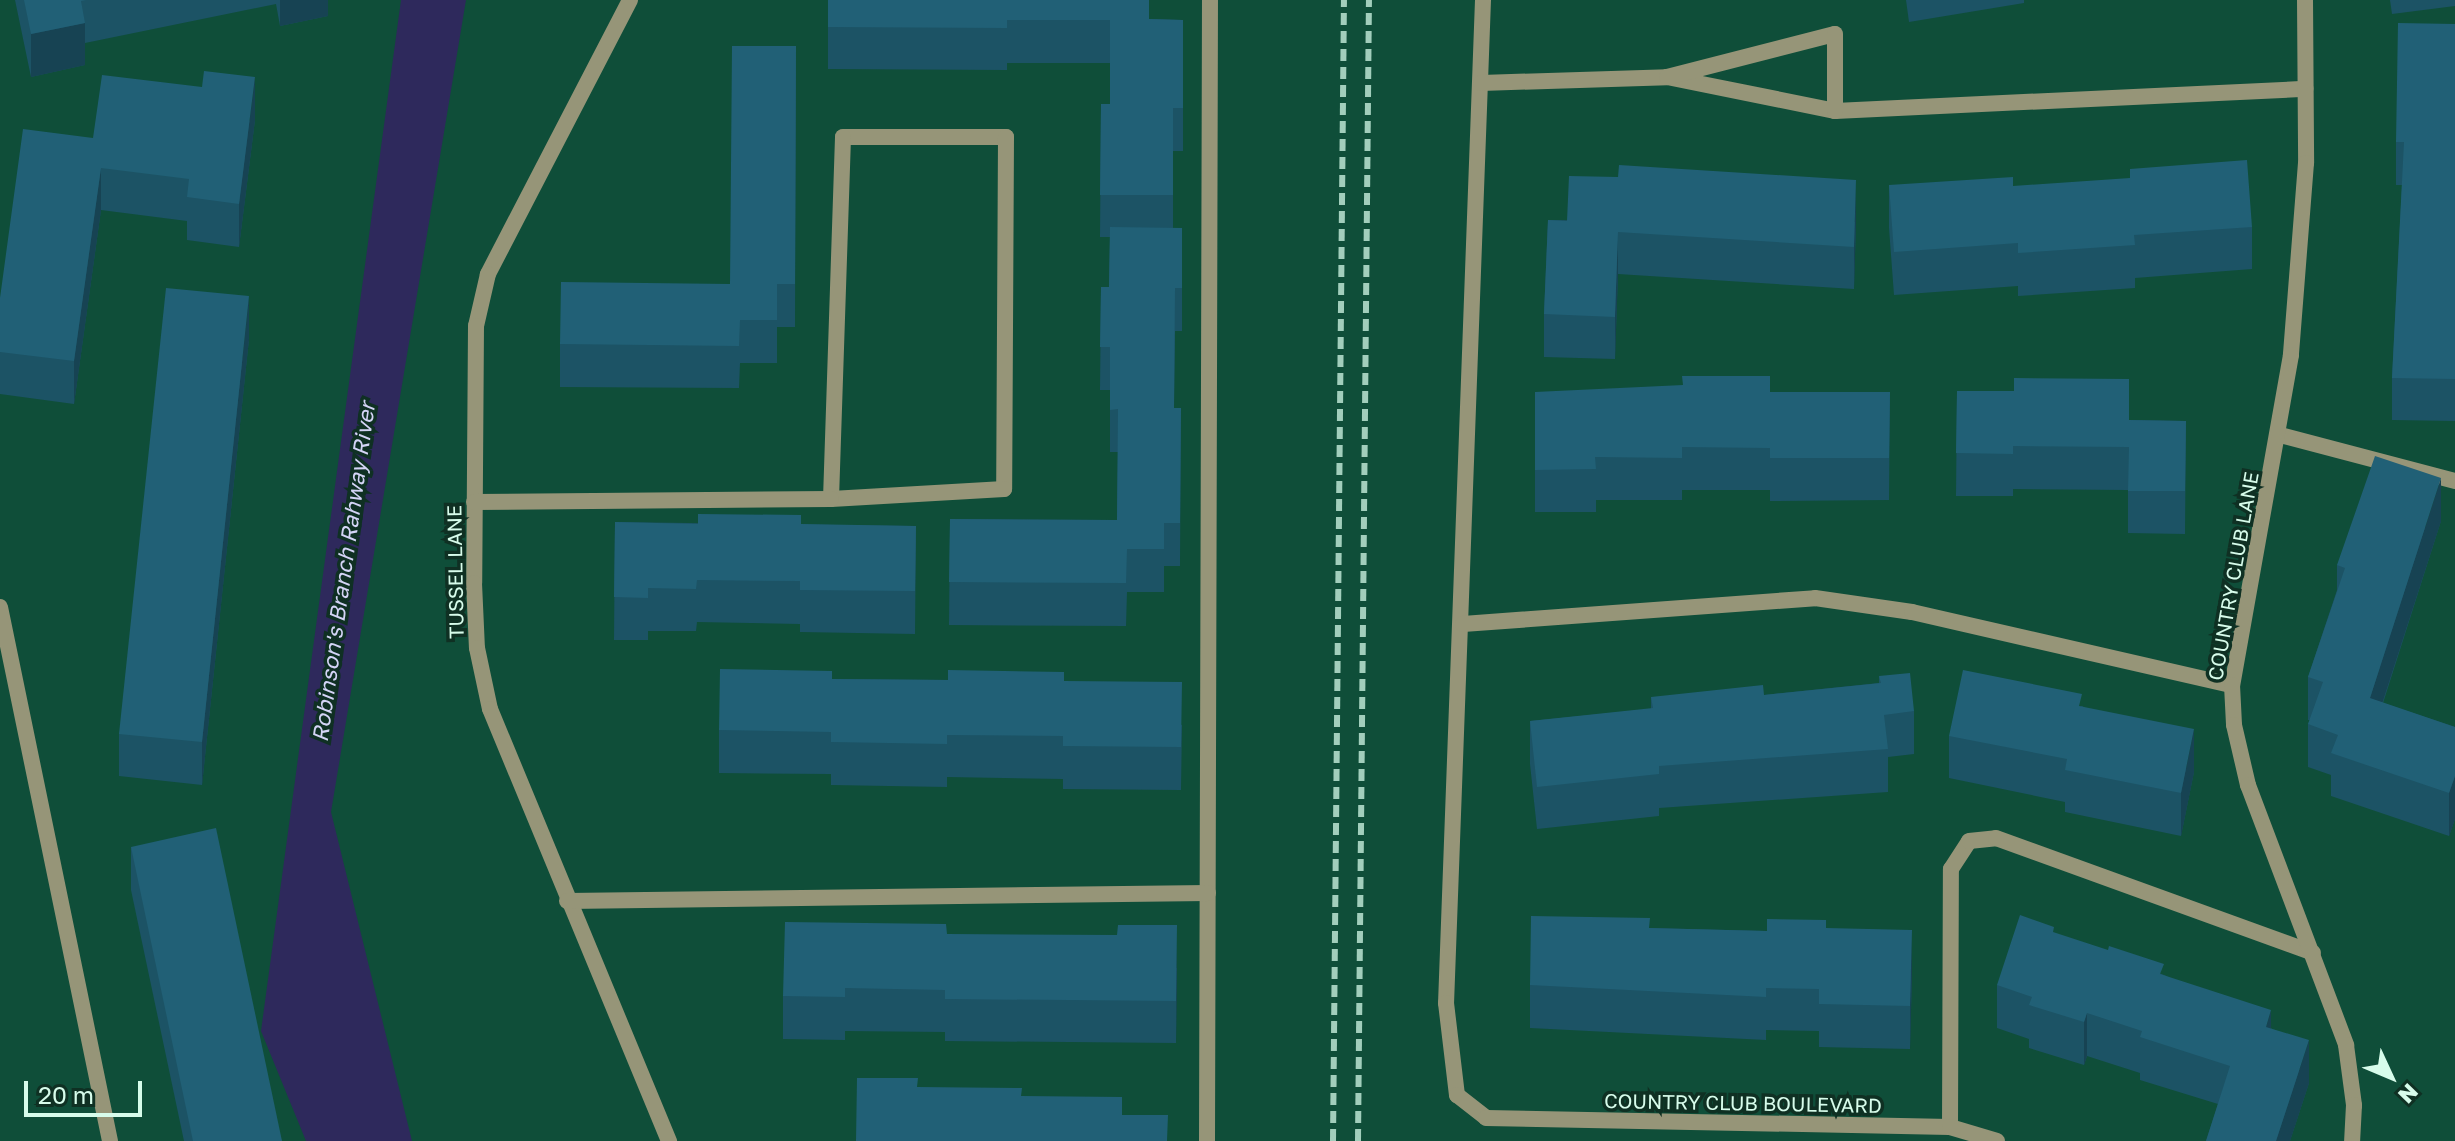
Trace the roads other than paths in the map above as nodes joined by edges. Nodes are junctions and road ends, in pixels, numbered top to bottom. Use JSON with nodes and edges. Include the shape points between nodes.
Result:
{"nodes":[{"id":1,"x":630,"y":0,"type":"edge"},
{"id":2,"x":1210,"y":0,"type":"edge"},
{"id":3,"x":1483,"y":0,"type":"edge"},
{"id":4,"x":2305,"y":0,"type":"edge"},
{"id":5,"x":1667,"y":77,"type":"junction"},
{"id":6,"x":1481,"y":83,"type":"junction"},
{"id":7,"x":2305,"y":89,"type":"junction"},
{"id":8,"x":1835,"y":111,"type":"junction"},
{"id":9,"x":2280,"y":435,"type":"junction"},
{"id":10,"x":2455,"y":481,"type":"edge"},
{"id":11,"x":831,"y":499,"type":"junction"},
{"id":12,"x":474,"y":502,"type":"junction"},
{"id":13,"x":0,"y":607,"type":"edge"},
{"id":14,"x":1463,"y":624,"type":"junction"},
{"id":15,"x":2232,"y":685,"type":"junction"},
{"id":16,"x":1208,"y":893,"type":"junction"},
{"id":17,"x":567,"y":901,"type":"junction"},
{"id":18,"x":2313,"y":953,"type":"junction"},
{"id":19,"x":1950,"y":1127,"type":"junction"},
{"id":20,"x":110,"y":1141,"type":"edge"},
{"id":21,"x":669,"y":1141,"type":"edge"},
{"id":22,"x":1207,"y":1141,"type":"edge"},
{"id":23,"x":1997,"y":1141,"type":"edge"},
{"id":24,"x":2352,"y":1141,"type":"edge"}],
"edges":[{"from":1,"to":12,"type":"street","name":"TUSSEL LANE","via":[[488,274],[476,326]]},
{"from":2,"to":16,"type":"street"},
{"from":3,"to":6,"type":"street"},
{"from":4,"to":7,"type":"street","name":"COUNTRY CLUB LANE"},
{"from":5,"to":6,"type":"street"},
{"from":5,"to":8,"type":"street"},
{"from":5,"to":8,"type":"street","via":[[1835,34]]},
{"from":6,"to":14,"type":"street"},
{"from":7,"to":8,"type":"street"},
{"from":7,"to":9,"type":"street","name":"COUNTRY CLUB LANE","via":[[2306,163]]},
{"from":9,"to":10,"type":"street"},
{"from":9,"to":15,"type":"street","name":"COUNTRY CLUB LANE"},
{"from":11,"to":11,"type":"street","via":[[1004,489],[1006,137],[843,137]]},
{"from":11,"to":12,"type":"street"},
{"from":12,"to":17,"type":"street","name":"TUSSEL LANE","via":[[477,648],[490,709]]},
{"from":13,"to":20,"type":"street"},
{"from":14,"to":15,"type":"street","via":[[1815,598],[1912,612]]},
{"from":14,"to":19,"type":"street","name":"COUNTRY CLUB BOULEVARD","via":[[1446,1003],[1457,1095],[1486,1118]]},
{"from":15,"to":18,"type":"street","name":"COUNTRY CLUB LANE","via":[[2234,725],[2248,785],[2269,852]]},
{"from":16,"to":17,"type":"street"},
{"from":16,"to":22,"type":"street"},
{"from":17,"to":21,"type":"street","name":"TUSSEL LANE"},
{"from":18,"to":19,"type":"street","via":[[1996,838],[1969,841],[1951,869]]},
{"from":18,"to":24,"type":"street","name":"COUNTRY CLUB LANE","via":[[2346,1045],[2354,1105]]},
{"from":19,"to":23,"type":"street","name":"COUNTRY CLUB BOULEVARD"}]}
